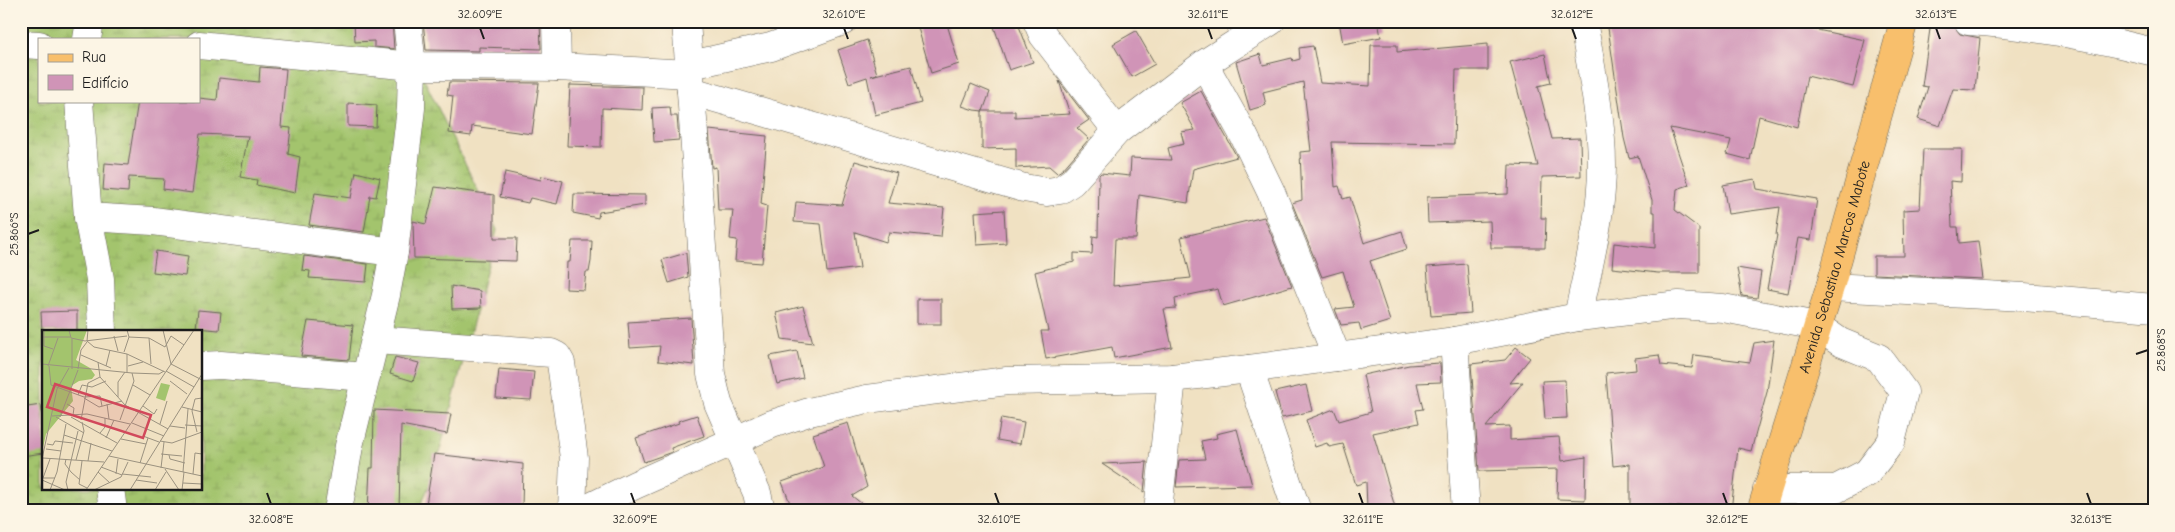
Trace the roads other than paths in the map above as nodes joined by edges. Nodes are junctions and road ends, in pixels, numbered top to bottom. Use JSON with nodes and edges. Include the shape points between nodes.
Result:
{"nodes":[{"id":1,"x":90,"y":21,"type":"edge"},
{"id":2,"x":407,"y":21,"type":"edge"},
{"id":3,"x":556,"y":21,"type":"edge"},
{"id":4,"x":686,"y":21,"type":"edge"},
{"id":5,"x":843,"y":21,"type":"edge"},
{"id":6,"x":1037,"y":21,"type":"edge"},
{"id":7,"x":1271,"y":21,"type":"edge"},
{"id":8,"x":1583,"y":21,"type":"edge"},
{"id":9,"x":1904,"y":21,"type":"edge"},
{"id":10,"x":1968,"y":21,"type":"edge"},
{"id":11,"x":87,"y":38,"type":"edge"},
{"id":12,"x":21,"y":44,"type":"edge"},
{"id":13,"x":38,"y":44,"type":"edge"},
{"id":14,"x":200,"y":45,"type":"edge"},
{"id":15,"x":2154,"y":52,"type":"edge"},
{"id":16,"x":1204,"y":64,"type":"junction"},
{"id":17,"x":412,"y":66,"type":"junction"},
{"id":18,"x":557,"y":66,"type":"junction"},
{"id":19,"x":690,"y":77,"type":"junction"},
{"id":20,"x":79,"y":102,"type":"edge"},
{"id":21,"x":1117,"y":131,"type":"junction"},
{"id":22,"x":88,"y":217,"type":"junction"},
{"id":23,"x":394,"y":252,"type":"junction"},
{"id":24,"x":1830,"y":287,"type":"junction"},
{"id":25,"x":2154,"y":308,"type":"edge"},
{"id":26,"x":1578,"y":317,"type":"junction"},
{"id":27,"x":1817,"y":326,"type":"junction"},
{"id":28,"x":102,"y":330,"type":"edge"},
{"id":29,"x":376,"y":340,"type":"junction"},
{"id":30,"x":1454,"y":341,"type":"junction"},
{"id":31,"x":1337,"y":357,"type":"junction"},
{"id":32,"x":202,"y":366,"type":"edge"},
{"id":33,"x":1249,"y":369,"type":"junction"},
{"id":34,"x":365,"y":377,"type":"junction"},
{"id":35,"x":1172,"y":378,"type":"junction"},
{"id":36,"x":733,"y":441,"type":"junction"},
{"id":37,"x":110,"y":490,"type":"edge"},
{"id":38,"x":1764,"y":500,"type":"edge"},
{"id":39,"x":113,"y":511,"type":"edge"},
{"id":40,"x":338,"y":511,"type":"edge"},
{"id":41,"x":572,"y":511,"type":"edge"},
{"id":42,"x":582,"y":511,"type":"edge"},
{"id":43,"x":761,"y":511,"type":"edge"},
{"id":44,"x":1158,"y":511,"type":"edge"},
{"id":45,"x":1297,"y":511,"type":"edge"},
{"id":46,"x":1466,"y":511,"type":"edge"}],
"edges":[{"from":1,"to":11,"type":"street"},
{"from":2,"to":17,"type":"street"},
{"from":3,"to":18,"type":"street"},
{"from":4,"to":19,"type":"street"},
{"from":5,"to":19,"type":"street"},
{"from":6,"to":21,"type":"street","via":[[1043,35]]},
{"from":7,"to":16,"type":"street"},
{"from":8,"to":26,"type":"street","via":[[1602,165],[1599,209]]},
{"from":9,"to":24,"type":"main road","name":"Avenida Sebastiao Marcos Mabote"},
{"from":10,"to":15,"type":"street","via":[[2106,40]]},
{"from":12,"to":13,"type":"street"},
{"from":14,"to":17,"type":"street"},
{"from":16,"to":21,"type":"street"},
{"from":16,"to":31,"type":"street","via":[[1271,192]]},
{"from":17,"to":18,"type":"street"},
{"from":17,"to":23,"type":"street","via":[[411,108]]},
{"from":18,"to":19,"type":"street"},
{"from":19,"to":21,"type":"street","via":[[1024,188],[1047,192],[1060,190],[1072,182]]},
{"from":19,"to":36,"type":"street","via":[[711,374]]},
{"from":20,"to":22,"type":"street"},
{"from":22,"to":23,"type":"street","via":[[152,221]]},
{"from":22,"to":28,"type":"street","via":[[100,278]]},
{"from":23,"to":29,"type":"street"},
{"from":24,"to":25,"type":"street","via":[[2024,297]]},
{"from":24,"to":27,"type":"main road","name":"Avenida Sebastiao Marcos Mabote"},
{"from":26,"to":27,"type":"street","via":[[1679,305],[1723,308]]},
{"from":26,"to":30,"type":"street"},
{"from":27,"to":38,"type":"main road","name":"Avenida Sebastiao Marcos Mabote"},
{"from":27,"to":38,"type":"street","via":[[1840,342],[1879,358],[1904,392],[1891,442],[1868,473],[1836,489]]},
{"from":29,"to":34,"type":"street"},
{"from":29,"to":41,"type":"street","via":[[557,356],[561,363],[574,458]]},
{"from":30,"to":31,"type":"street"},
{"from":30,"to":46,"type":"street"},
{"from":31,"to":33,"type":"street"},
{"from":32,"to":34,"type":"street"},
{"from":33,"to":35,"type":"street"},
{"from":33,"to":45,"type":"street"},
{"from":34,"to":40,"type":"street"},
{"from":35,"to":36,"type":"street","via":[[1007,381],[905,393],[809,412]]},
{"from":35,"to":44,"type":"street"},
{"from":36,"to":42,"type":"street"},
{"from":36,"to":43,"type":"street","via":[[750,474]]},
{"from":37,"to":39,"type":"street"}]}
